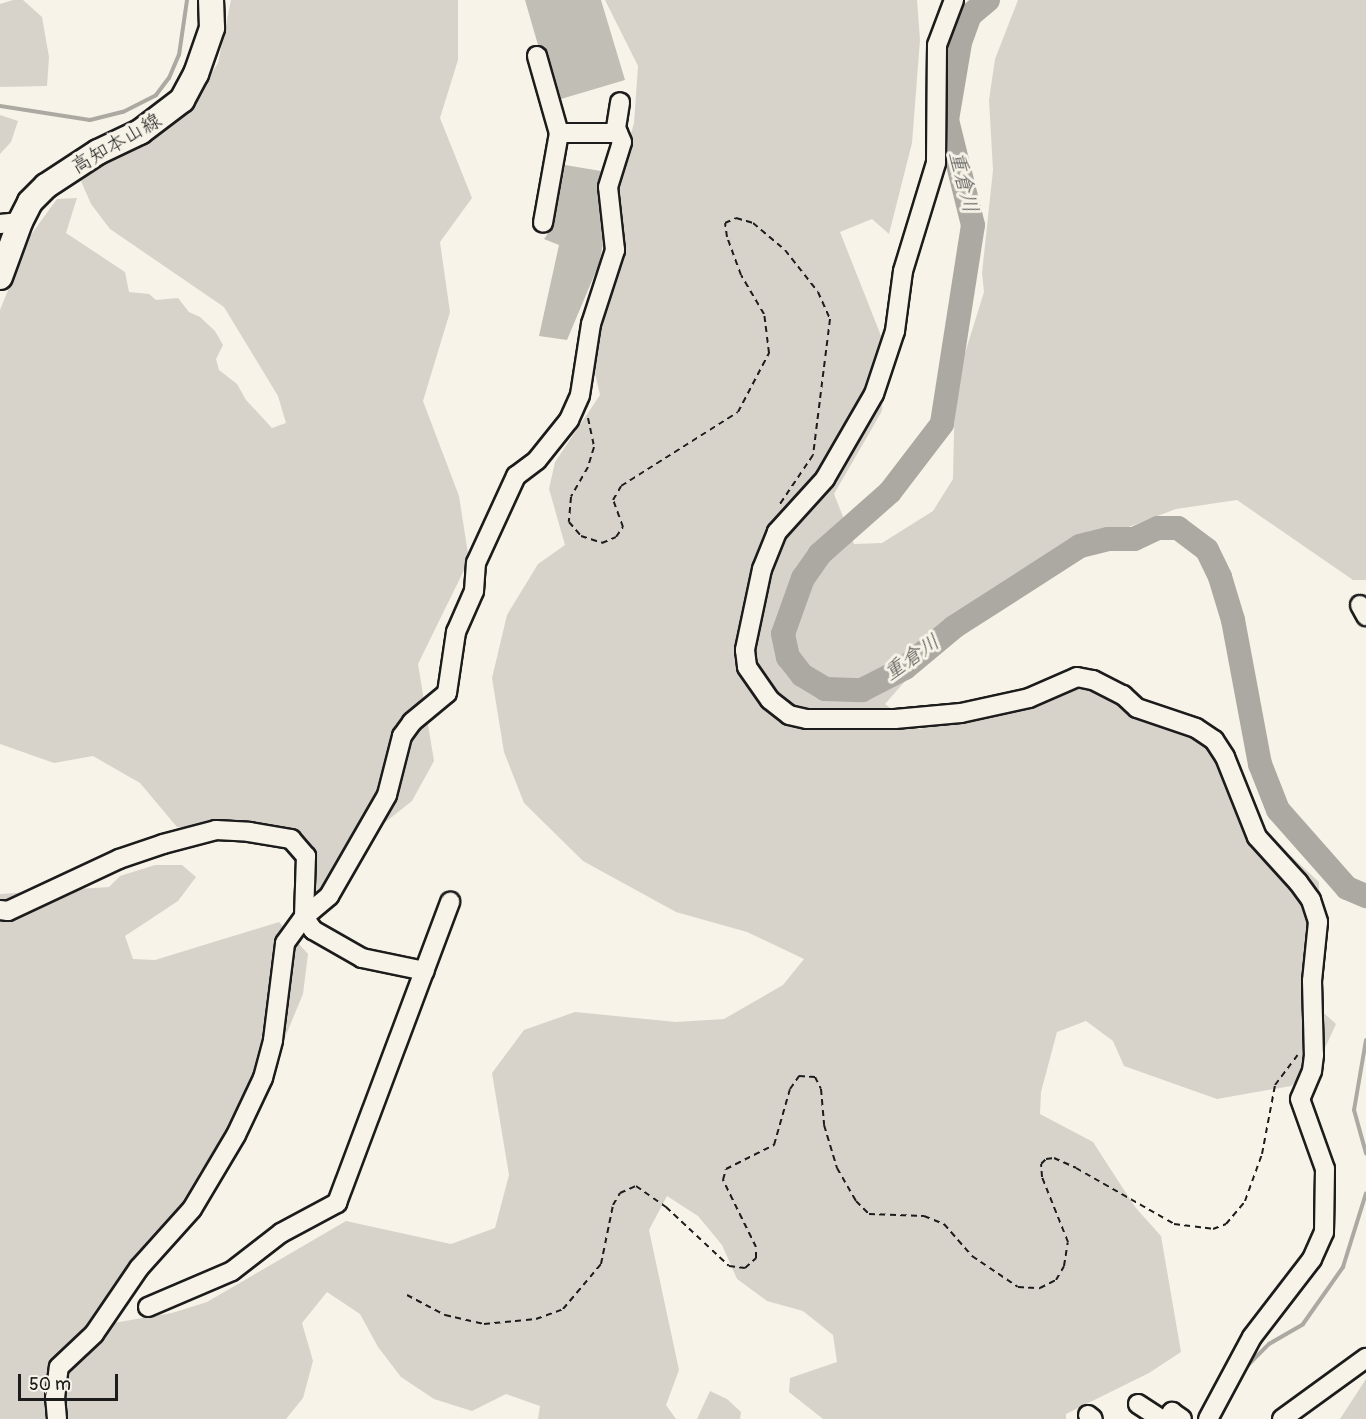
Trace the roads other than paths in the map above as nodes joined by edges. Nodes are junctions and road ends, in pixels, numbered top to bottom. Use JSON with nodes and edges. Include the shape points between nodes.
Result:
{"nodes":[{"id":1,"x":211,"y":0,"type":"edge"},
{"id":2,"x":954,"y":0,"type":"edge"},
{"id":3,"x":537,"y":56,"type":"dead end"},
{"id":4,"x":620,"y":102,"type":"dead end"},
{"id":5,"x":618,"y":133,"type":"junction"},
{"id":6,"x":559,"y":134,"type":"junction"},
{"id":7,"x":10,"y":223,"type":"edge"},
{"id":8,"x":543,"y":223,"type":"dead end"},
{"id":9,"x":0,"y":277,"type":"edge"},
{"id":10,"x":450,"y":902,"type":"dead end"},
{"id":11,"x":0,"y":910,"type":"edge"},
{"id":12,"x":304,"y":917,"type":"junction"},
{"id":13,"x":425,"y":972,"type":"junction"},
{"id":14,"x":148,"y":1307,"type":"dead end"},
{"id":15,"x":1366,"y":1358,"type":"edge"},
{"id":16,"x":1138,"y":1404,"type":"dead end"},
{"id":17,"x":57,"y":1419,"type":"edge"},
{"id":18,"x":1161,"y":1419,"type":"edge"},
{"id":19,"x":1167,"y":1419,"type":"edge"},
{"id":20,"x":1182,"y":1419,"type":"edge"},
{"id":21,"x":1209,"y":1419,"type":"edge"},
{"id":22,"x":1282,"y":1419,"type":"edge"}],
"edges":[{"from":1,"to":7,"type":"main road","name":"高知本山線","via":[[212,28],[182,100],[140,132],[98,152],[46,186]]},
{"from":2,"to":21,"type":"street","via":[[937,45],[936,163],[903,271],[895,332],[874,394],[825,479],[777,532],[762,569],[745,650],[747,667],[756,685],[789,715],[807,719],[896,719],[961,713],[1029,698],[1077,677],[1106,685],[1137,708],[1196,728],[1214,740],[1225,757],[1257,837],[1311,900],[1318,922],[1312,981],[1312,1071],[1300,1099],[1325,1169],[1324,1232],[1312,1259],[1252,1337]]},
{"from":3,"to":6,"type":"street"},
{"from":4,"to":5,"type":"street"},
{"from":5,"to":6,"type":"street"},
{"from":5,"to":12,"type":"street","via":[[622,142],[608,187],[615,250],[591,324],[580,395],[569,420],[537,460],[516,476],[476,563],[474,591],[456,632],[447,693],[412,722],[402,736],[387,795],[329,896]]},
{"from":6,"to":8,"type":"street"},
{"from":7,"to":9,"type":"main road","name":"高知本山線"},
{"from":10,"to":13,"type":"street"},
{"from":11,"to":12,"type":"street","via":[[8,910],[119,859],[216,830],[291,839],[306,856]]},
{"from":12,"to":13,"type":"street","via":[[335,945],[362,958]]},
{"from":12,"to":17,"type":"street","via":[[285,943],[273,1040],[262,1078],[236,1135],[192,1209],[139,1268],[94,1334],[59,1367]]},
{"from":13,"to":14,"type":"street","via":[[337,1203],[281,1233],[232,1271]]},
{"from":15,"to":22,"type":"street"},
{"from":16,"to":18,"type":"street"},
{"from":19,"to":20,"type":"street","via":[[1172,1412]]}]}
